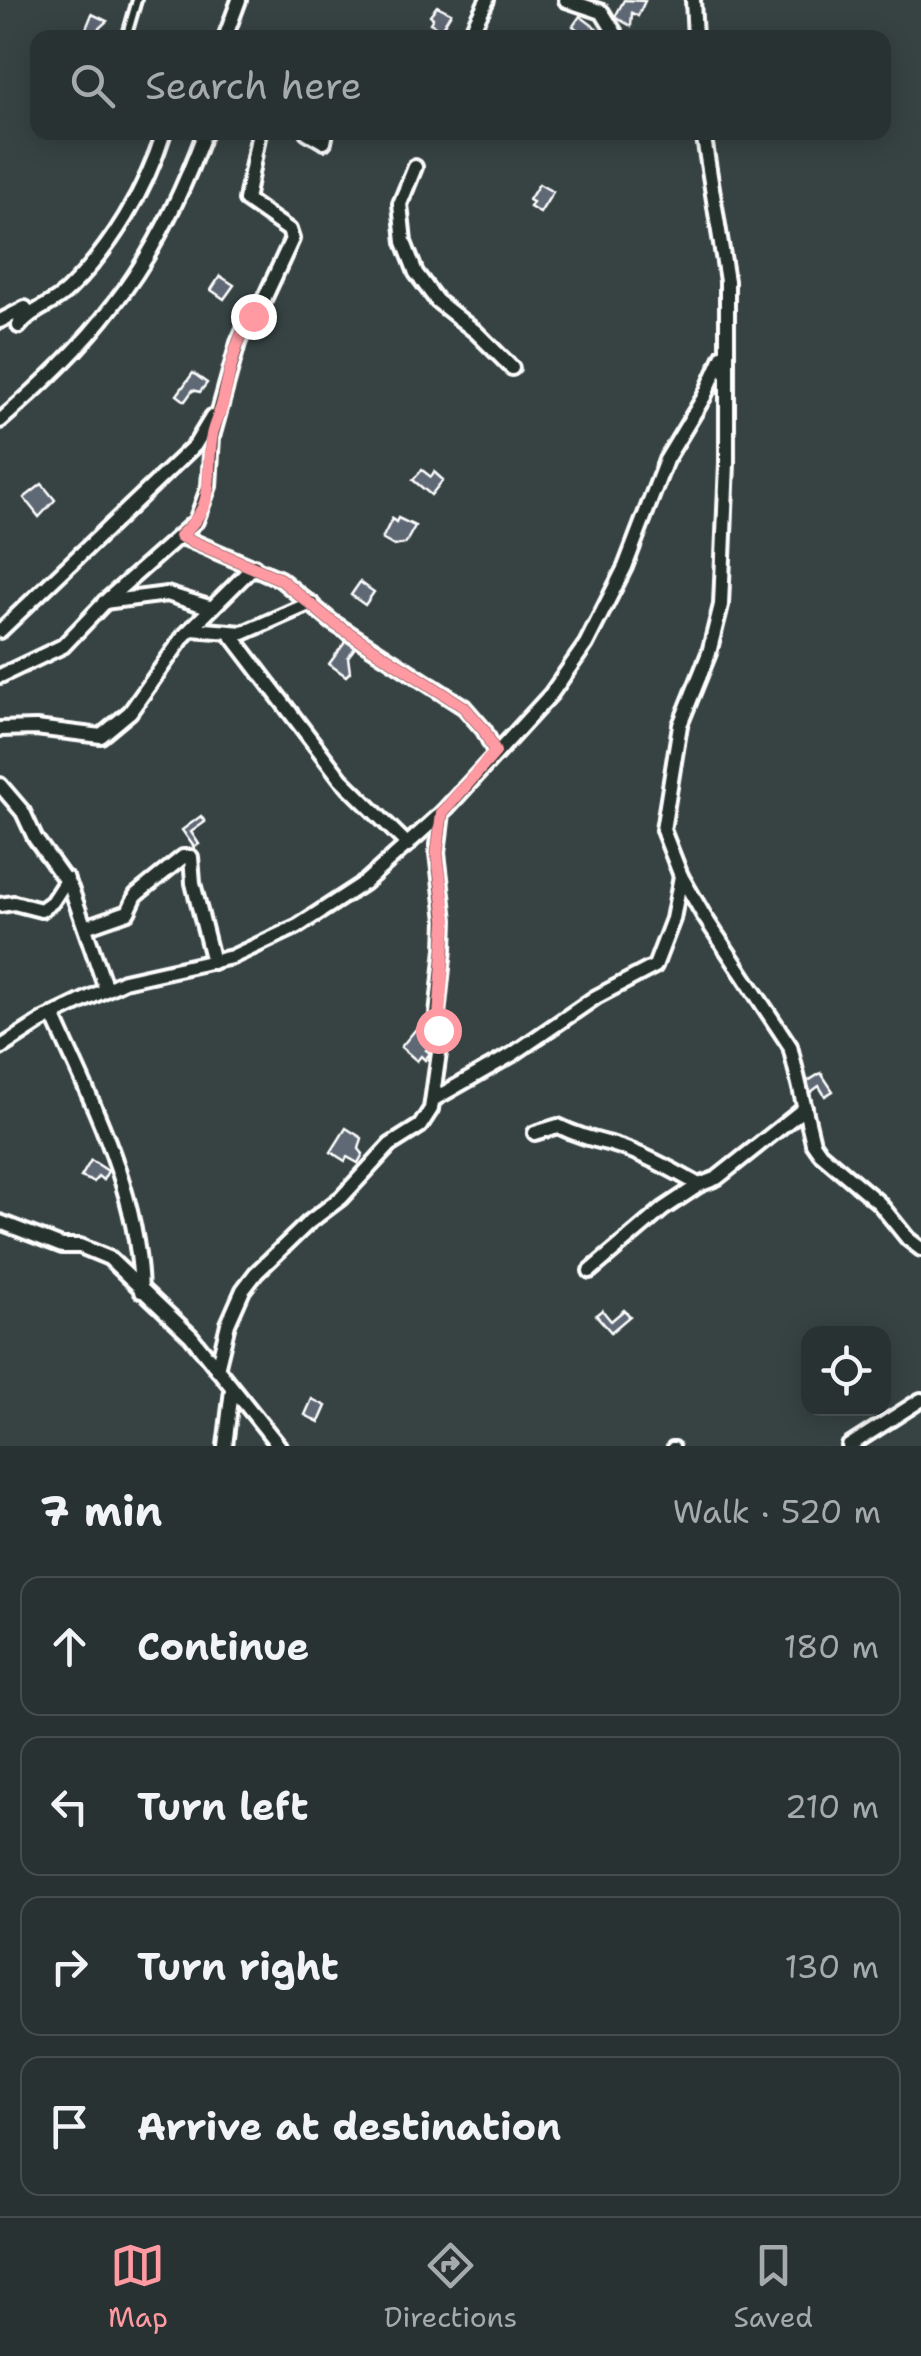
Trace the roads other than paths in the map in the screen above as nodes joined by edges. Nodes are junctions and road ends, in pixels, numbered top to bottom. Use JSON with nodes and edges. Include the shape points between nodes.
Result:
{"nodes":[{"id":1,"x":137,"y":0,"type":"edge"},
{"id":2,"x":239,"y":0,"type":"edge"},
{"id":3,"x":487,"y":0,"type":"edge"},
{"id":4,"x":566,"y":0,"type":"edge"},
{"id":5,"x":693,"y":0,"type":"edge"},
{"id":6,"x":128,"y":30,"type":"edge"},
{"id":7,"x":227,"y":30,"type":"edge"},
{"id":8,"x":472,"y":30,"type":"edge"},
{"id":9,"x":613,"y":30,"type":"edge"},
{"id":10,"x":694,"y":30,"type":"edge"},
{"id":11,"x":162,"y":140,"type":"edge"},
{"id":12,"x":202,"y":140,"type":"edge"},
{"id":13,"x":257,"y":140,"type":"edge"},
{"id":14,"x":704,"y":140,"type":"edge"},
{"id":15,"x":416,"y":167,"type":"dead end"},
{"id":16,"x":0,"y":321,"type":"edge"},
{"id":17,"x":726,"y":348,"type":"junction"},
{"id":18,"x":512,"y":368,"type":"dead end"},
{"id":19,"x":224,"y":398,"type":"junction"},
{"id":20,"x":0,"y":421,"type":"edge"},
{"id":21,"x":180,"y":536,"type":"junction"},
{"id":22,"x":254,"y":566,"type":"junction"},
{"id":23,"x":104,"y":602,"type":"junction"},
{"id":24,"x":311,"y":603,"type":"junction"},
{"id":25,"x":212,"y":608,"type":"junction"},
{"id":26,"x":192,"y":629,"type":"junction"},
{"id":27,"x":0,"y":630,"type":"edge"},
{"id":28,"x":229,"y":632,"type":"junction"},
{"id":29,"x":0,"y":676,"type":"edge"},
{"id":30,"x":0,"y":729,"type":"edge"},
{"id":31,"x":495,"y":752,"type":"junction"},
{"id":32,"x":0,"y":785,"type":"edge"},
{"id":33,"x":442,"y":813,"type":"junction"},
{"id":34,"x":408,"y":845,"type":"junction"},
{"id":35,"x":681,"y":876,"type":"junction"},
{"id":36,"x":66,"y":880,"type":"junction"},
{"id":37,"x":0,"y":905,"type":"edge"},
{"id":38,"x":85,"y":927,"type":"junction"},
{"id":39,"x":212,"y":962,"type":"junction"},
{"id":40,"x":106,"y":990,"type":"junction"},
{"id":41,"x":52,"y":1014,"type":"junction"},
{"id":42,"x":0,"y":1048,"type":"edge"},
{"id":43,"x":434,"y":1099,"type":"junction"},
{"id":44,"x":805,"y":1108,"type":"junction"},
{"id":45,"x":535,"y":1133,"type":"dead end"},
{"id":46,"x":699,"y":1185,"type":"junction"},
{"id":47,"x":0,"y":1222,"type":"edge"},
{"id":48,"x":921,"y":1249,"type":"edge"},
{"id":49,"x":590,"y":1271,"type":"dead end"},
{"id":50,"x":141,"y":1291,"type":"junction"},
{"id":51,"x":217,"y":1369,"type":"junction"},
{"id":52,"x":232,"y":1390,"type":"junction"},
{"id":53,"x":921,"y":1400,"type":"edge"},
{"id":54,"x":225,"y":1446,"type":"edge"},
{"id":55,"x":279,"y":1446,"type":"edge"},
{"id":56,"x":849,"y":1446,"type":"edge"}],
"edges":[{"from":1,"to":6,"type":"lane"},
{"from":2,"to":7,"type":"street"},
{"from":3,"to":8,"type":"street"},
{"from":4,"to":9,"type":"street","via":[[602,12]]},
{"from":5,"to":10,"type":"street"},
{"from":11,"to":16,"type":"street","via":[[103,252],[58,299],[19,326],[25,308]]},
{"from":12,"to":20,"type":"street","via":[[115,304]]},
{"from":13,"to":19,"type":"street","via":[[246,200],[292,239],[244,329]]},
{"from":14,"to":17,"type":"street","via":[[727,281]]},
{"from":15,"to":18,"type":"street","via":[[400,204],[416,273],[436,301]]},
{"from":17,"to":31,"type":"street","via":[[666,460],[625,568],[586,644],[551,694]]},
{"from":17,"to":35,"type":"street","via":[[721,605],[680,724],[662,820]]},
{"from":19,"to":21,"type":"street","via":[[204,505]]},
{"from":19,"to":27,"type":"street","via":[[195,445]]},
{"from":21,"to":22,"type":"street"},
{"from":21,"to":23,"type":"street"},
{"from":22,"to":24,"type":"street"},
{"from":22,"to":25,"type":"street"},
{"from":23,"to":25,"type":"street","via":[[168,594]]},
{"from":23,"to":29,"type":"street","via":[[63,646]]},
{"from":24,"to":28,"type":"street","via":[[243,633]]},
{"from":24,"to":31,"type":"street","via":[[464,707]]},
{"from":25,"to":26,"type":"street"},
{"from":26,"to":28,"type":"street"},
{"from":26,"to":30,"type":"street","via":[[130,712],[101,736]]},
{"from":28,"to":34,"type":"street","via":[[340,779]]},
{"from":31,"to":33,"type":"street"},
{"from":32,"to":36,"type":"street"},
{"from":33,"to":34,"type":"street"},
{"from":33,"to":43,"type":"street","via":[[437,853],[446,920]]},
{"from":34,"to":39,"type":"street","via":[[364,884],[298,926]]},
{"from":35,"to":43,"type":"street","via":[[655,966]]},
{"from":35,"to":44,"type":"street","via":[[790,1046]]},
{"from":36,"to":37,"type":"street","via":[[41,910]]},
{"from":36,"to":38,"type":"street"},
{"from":38,"to":39,"type":"street","via":[[128,912],[136,895],[191,857]]},
{"from":38,"to":40,"type":"street"},
{"from":39,"to":40,"type":"street","via":[[139,976]]},
{"from":40,"to":41,"type":"street"},
{"from":41,"to":42,"type":"street"},
{"from":41,"to":50,"type":"street","via":[[118,1164],[138,1234]]},
{"from":43,"to":51,"type":"street","via":[[420,1126],[390,1146],[242,1290]]},
{"from":44,"to":46,"type":"street"},
{"from":44,"to":48,"type":"street","via":[[820,1153],[880,1203]]},
{"from":45,"to":46,"type":"street","via":[[558,1126],[660,1163]]},
{"from":46,"to":49,"type":"street"},
{"from":47,"to":50,"type":"street","via":[[109,1258]]},
{"from":50,"to":51,"type":"street"},
{"from":51,"to":52,"type":"street"},
{"from":52,"to":54,"type":"street"},
{"from":52,"to":55,"type":"street"},
{"from":53,"to":56,"type":"street"}]}
